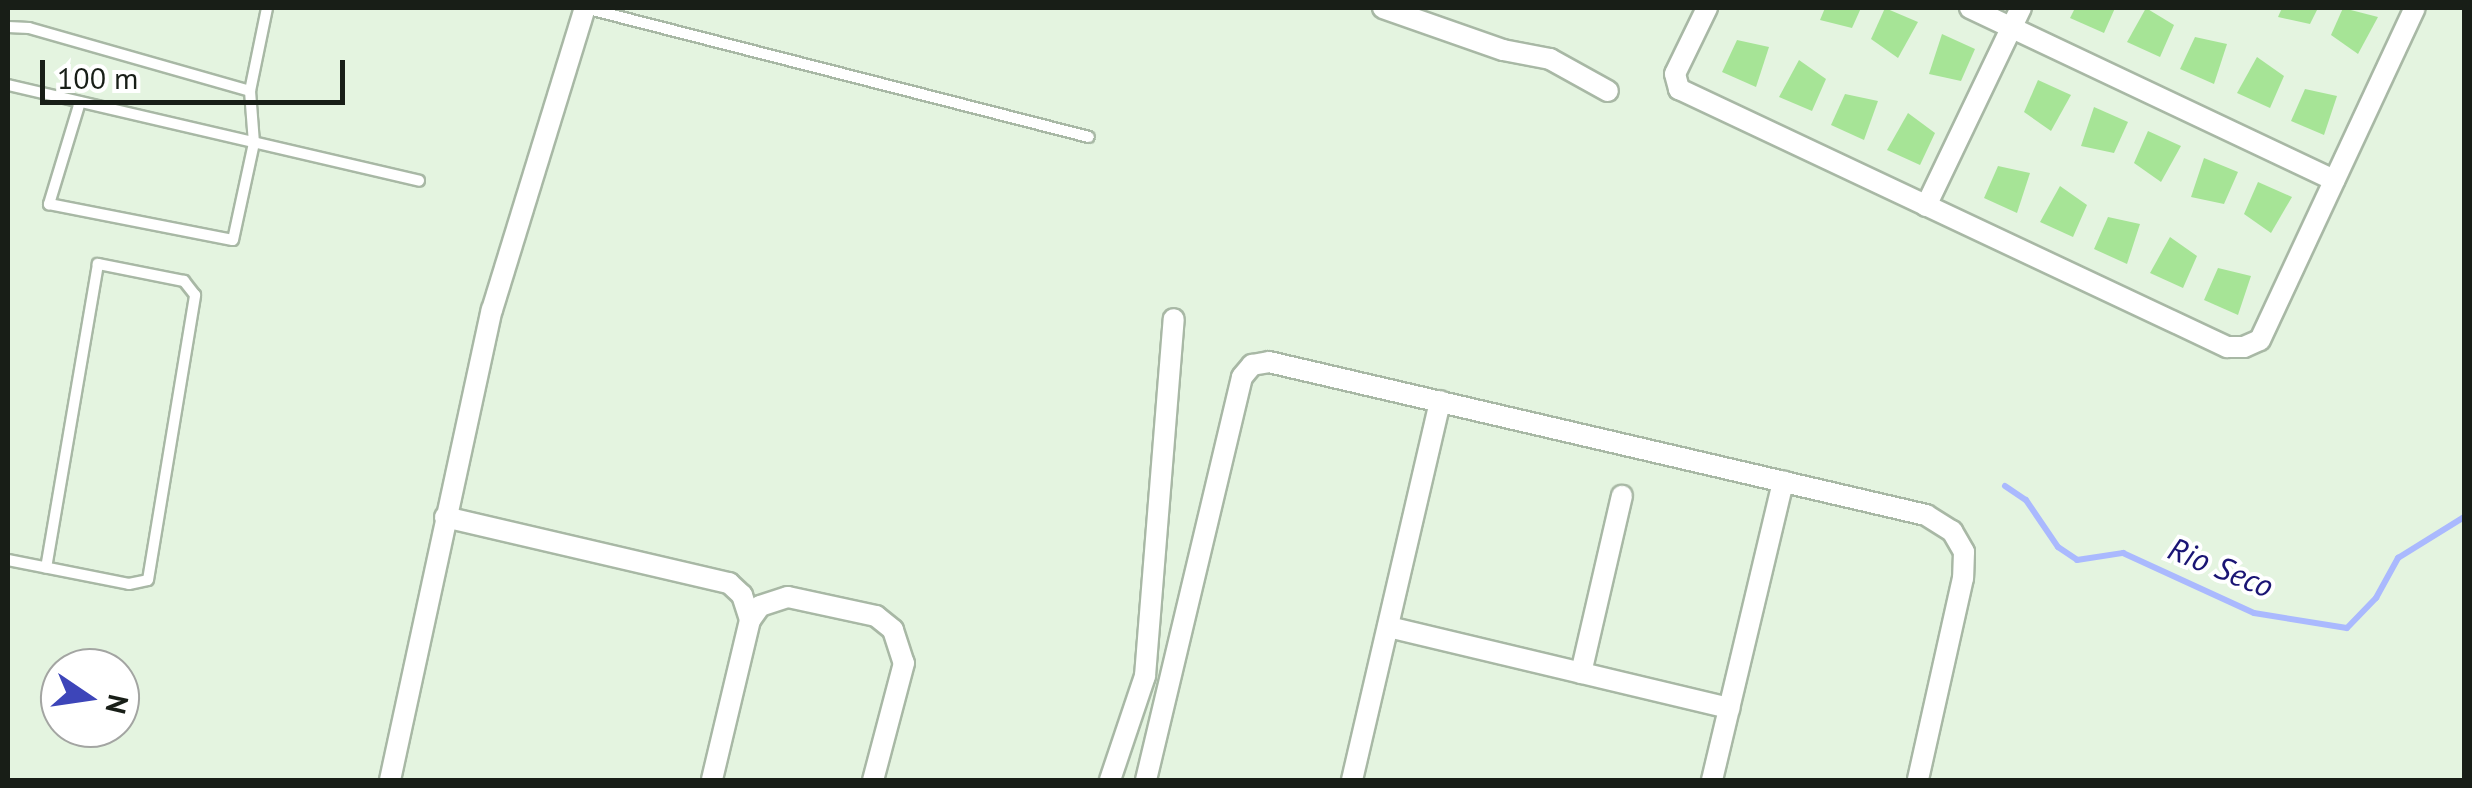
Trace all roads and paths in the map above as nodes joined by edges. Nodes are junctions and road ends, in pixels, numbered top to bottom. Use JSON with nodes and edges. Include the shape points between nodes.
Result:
{"nodes":[{"id":1,"x":267,"y":8,"type":"edge"},
{"id":2,"x":585,"y":8,"type":"edge"},
{"id":3,"x":1382,"y":8,"type":"edge"},
{"id":4,"x":1707,"y":8,"type":"edge"},
{"id":5,"x":1970,"y":8,"type":"edge"},
{"id":6,"x":2021,"y":8,"type":"edge"},
{"id":7,"x":2414,"y":8,"type":"edge"},
{"id":8,"x":1424,"y":14,"type":"edge"},
{"id":9,"x":8,"y":28,"type":"edge"},
{"id":10,"x":2011,"y":28,"type":"junction"},
{"id":11,"x":8,"y":86,"type":"edge"},
{"id":12,"x":250,"y":91,"type":"junction"},
{"id":13,"x":1608,"y":91,"type":"dead end"},
{"id":14,"x":80,"y":102,"type":"junction"},
{"id":15,"x":1089,"y":137,"type":"dead end"},
{"id":16,"x":254,"y":143,"type":"junction"},
{"id":17,"x":2334,"y":180,"type":"junction"},
{"id":18,"x":419,"y":181,"type":"dead end"},
{"id":19,"x":1926,"y":206,"type":"junction"},
{"id":20,"x":1174,"y":319,"type":"dead end"},
{"id":21,"x":1440,"y":401,"type":"junction"},
{"id":22,"x":1783,"y":481,"type":"junction"},
{"id":23,"x":1622,"y":496,"type":"dead end"},
{"id":24,"x":445,"y":518,"type":"junction"},
{"id":25,"x":8,"y":560,"type":"edge"},
{"id":26,"x":46,"y":568,"type":"junction"},
{"id":27,"x":750,"y":620,"type":"junction"},
{"id":28,"x":1389,"y":627,"type":"junction"},
{"id":29,"x":1581,"y":673,"type":"junction"},
{"id":30,"x":1729,"y":708,"type":"junction"},
{"id":31,"x":390,"y":780,"type":"edge"},
{"id":32,"x":712,"y":780,"type":"edge"},
{"id":33,"x":873,"y":780,"type":"edge"},
{"id":34,"x":1110,"y":780,"type":"edge"},
{"id":35,"x":1146,"y":780,"type":"edge"},
{"id":36,"x":1352,"y":780,"type":"edge"},
{"id":37,"x":1712,"y":780,"type":"edge"},
{"id":38,"x":1918,"y":780,"type":"edge"}],
"edges":[{"from":1,"to":12,"type":"lane"},
{"from":2,"to":15,"type":"lane"},
{"from":2,"to":24,"type":"street","via":[[492,310]]},
{"from":3,"to":8,"type":"street"},
{"from":4,"to":19,"type":"street","via":[[1675,74],[1678,89]]},
{"from":5,"to":10,"type":"street"},
{"from":6,"to":10,"type":"street"},
{"from":7,"to":17,"type":"street"},
{"from":8,"to":13,"type":"street","via":[[1550,59]]},
{"from":9,"to":12,"type":"lane","via":[[30,28]]},
{"from":10,"to":17,"type":"street"},
{"from":10,"to":19,"type":"street"},
{"from":11,"to":14,"type":"lane"},
{"from":12,"to":16,"type":"lane"},
{"from":14,"to":16,"type":"lane"},
{"from":14,"to":16,"type":"lane","via":[[47,194],[58,210],[233,240]]},
{"from":16,"to":18,"type":"lane"},
{"from":17,"to":19,"type":"street","via":[[2260,340],[2244,348],[2226,347]]},
{"from":20,"to":34,"type":"street","via":[[1145,676]]},
{"from":21,"to":22,"type":"street"},
{"from":21,"to":28,"type":"street"},
{"from":21,"to":35,"type":"street","via":[[1269,362],[1252,365],[1242,377]]},
{"from":22,"to":30,"type":"street"},
{"from":22,"to":38,"type":"street","via":[[1926,515],[1952,530],[1964,552]]},
{"from":23,"to":29,"type":"street"},
{"from":24,"to":27,"type":"street","via":[[729,584],[750,607]]},
{"from":24,"to":31,"type":"street"},
{"from":25,"to":26,"type":"lane"},
{"from":26,"to":26,"type":"lane","via":[[129,584],[148,580],[195,295],[184,281],[98,264]]},
{"from":27,"to":32,"type":"street"},
{"from":27,"to":33,"type":"street","via":[[760,606],[788,597],[876,616],[894,630],[904,663]]},
{"from":28,"to":29,"type":"street"},
{"from":28,"to":36,"type":"street"},
{"from":29,"to":30,"type":"street"},
{"from":30,"to":37,"type":"street"}]}
